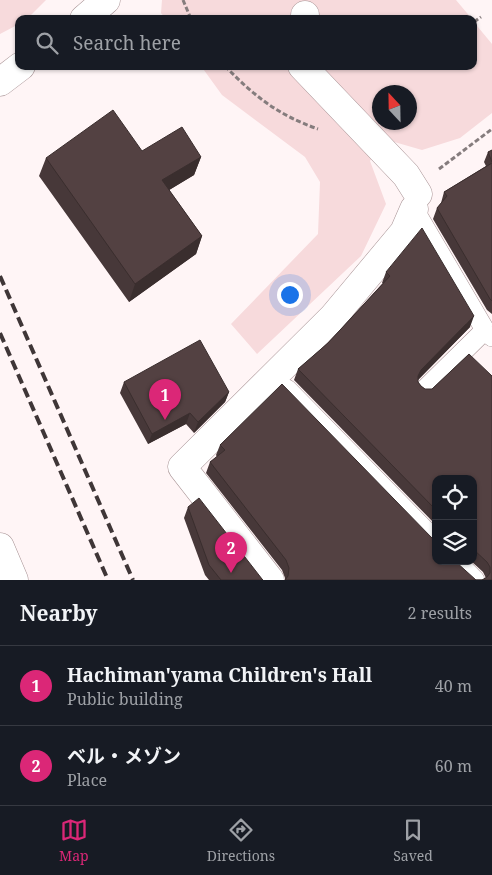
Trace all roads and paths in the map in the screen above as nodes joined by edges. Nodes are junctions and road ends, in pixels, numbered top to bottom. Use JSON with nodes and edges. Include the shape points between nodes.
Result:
{"nodes":[{"id":1,"x":106,"y":0,"type":"edge"},
{"id":2,"x":183,"y":0,"type":"edge"},
{"id":3,"x":89,"y":15,"type":"edge"},
{"id":4,"x":189,"y":15,"type":"edge"},
{"id":5,"x":481,"y":17,"type":"dead end"},
{"id":6,"x":477,"y":20,"type":"edge"},
{"id":7,"x":16,"y":70,"type":"edge"},
{"id":8,"x":228,"y":70,"type":"edge"},
{"id":9,"x":306,"y":70,"type":"edge"},
{"id":10,"x":0,"y":82,"type":"edge"},
{"id":11,"x":310,"y":126,"type":"dead end"},
{"id":12,"x":492,"y":129,"type":"edge"},
{"id":13,"x":437,"y":171,"type":"dead end"},
{"id":14,"x":416,"y":202,"type":"junction"},
{"id":15,"x":489,"y":333,"type":"edge"},
{"id":16,"x":287,"y":389,"type":"edge"},
{"id":17,"x":425,"y":389,"type":"edge"},
{"id":18,"x":432,"y":537,"type":"edge"},
{"id":19,"x":0,"y":547,"type":"edge"},
{"id":20,"x":460,"y":565,"type":"edge"},
{"id":21,"x":14,"y":580,"type":"edge"},
{"id":22,"x":270,"y":580,"type":"edge"},
{"id":23,"x":475,"y":580,"type":"edge"}],
"edges":[{"from":1,"to":3,"type":"street"},
{"from":2,"to":4,"type":"path"},
{"from":5,"to":6,"type":"path"},
{"from":7,"to":10,"type":"street"},
{"from":8,"to":11,"type":"path","via":[[275,110]]},
{"from":9,"to":14,"type":"street","via":[[406,175]]},
{"from":12,"to":13,"type":"path"},
{"from":14,"to":15,"type":"lane"},
{"from":14,"to":22,"type":"street","via":[[404,232],[333,317],[182,468]]},
{"from":15,"to":17,"type":"lane"},
{"from":16,"to":18,"type":"lane"},
{"from":19,"to":21,"type":"street"},
{"from":20,"to":23,"type":"lane"}]}
